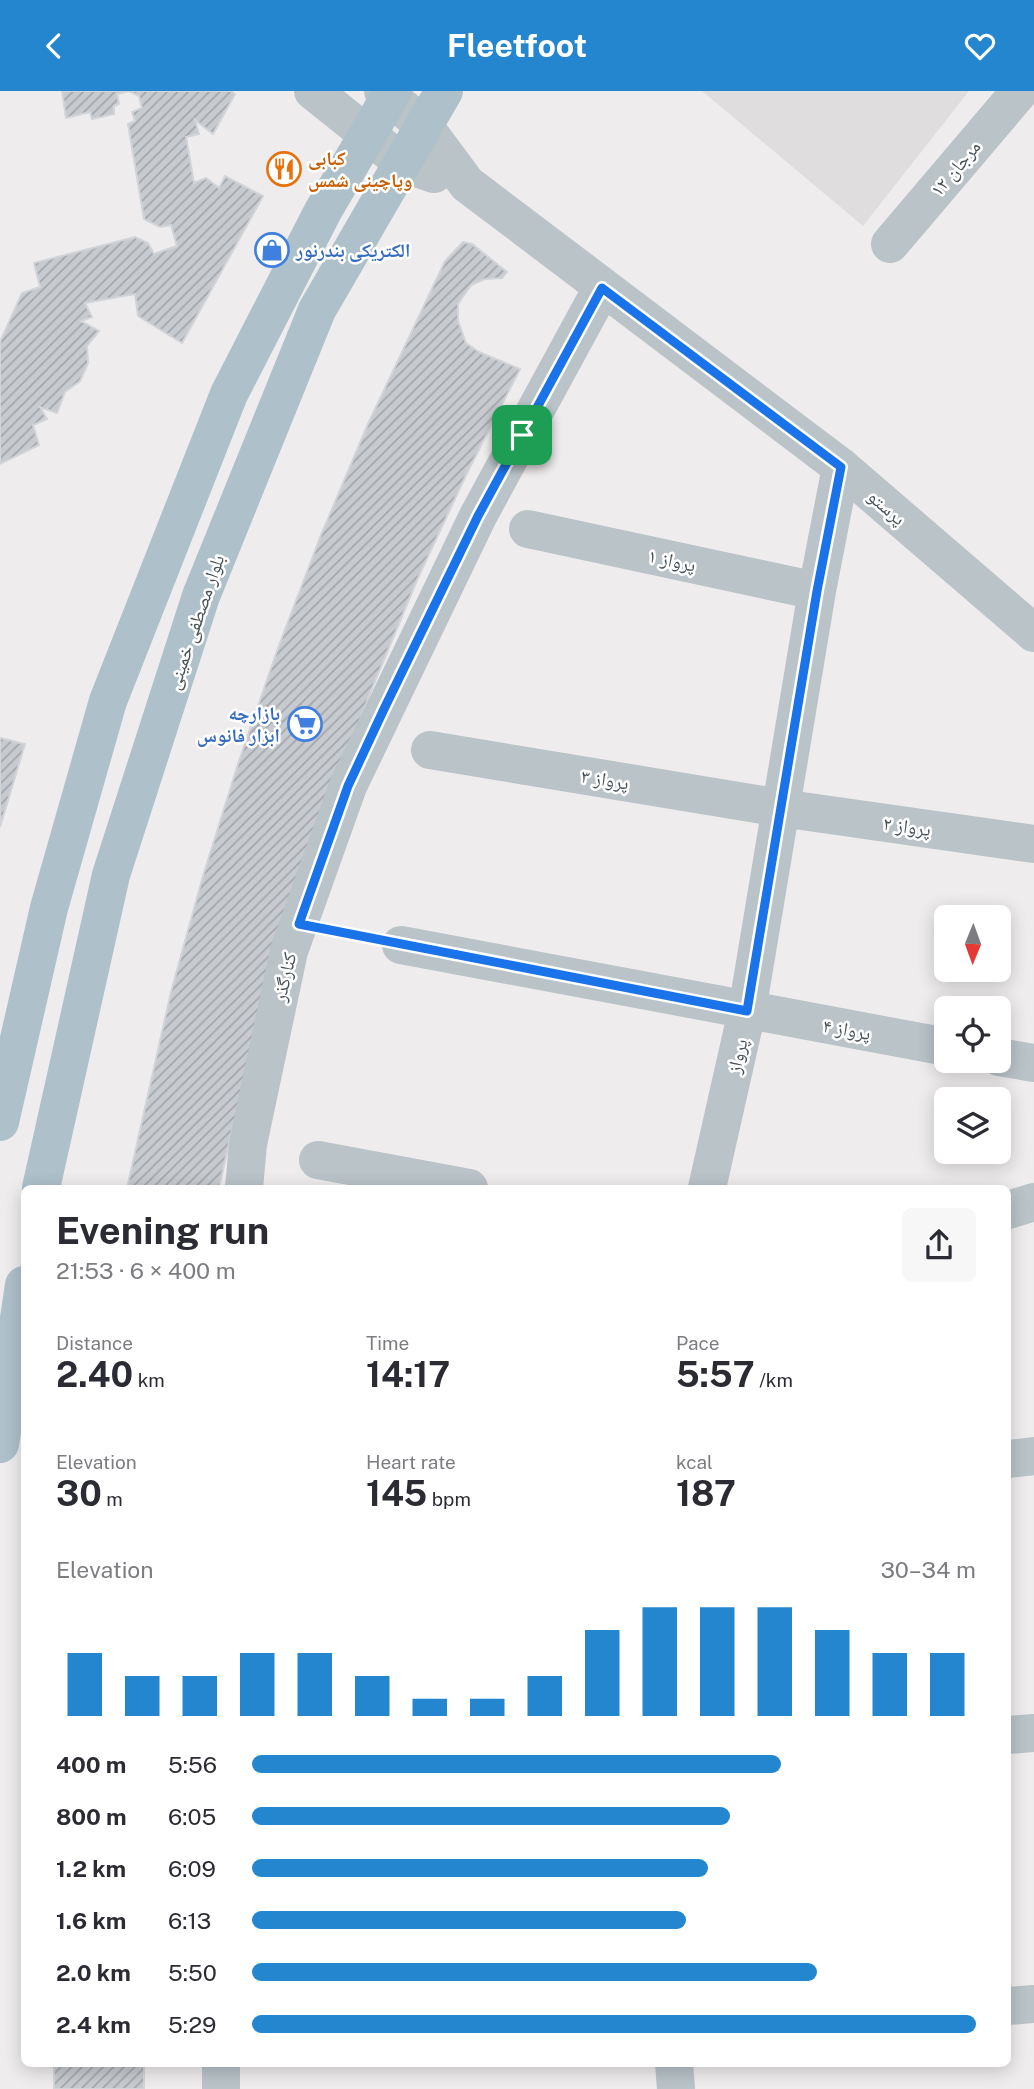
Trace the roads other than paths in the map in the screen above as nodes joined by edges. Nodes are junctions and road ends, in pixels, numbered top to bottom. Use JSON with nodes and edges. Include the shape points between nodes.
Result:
{"nodes":[{"id":1,"x":313,"y":91,"type":"edge"},
{"id":2,"x":444,"y":91,"type":"edge"},
{"id":3,"x":1020,"y":91,"type":"edge"},
{"id":4,"x":388,"y":93,"type":"edge"},
{"id":5,"x":424,"y":126,"type":"junction"},
{"id":6,"x":367,"y":135,"type":"junction"},
{"id":7,"x":402,"y":163,"type":"junction"},
{"id":8,"x":467,"y":184,"type":"junction"},
{"id":9,"x":890,"y":244,"type":"dead end"},
{"id":10,"x":602,"y":288,"type":"junction"},
{"id":11,"x":841,"y":467,"type":"junction"},
{"id":12,"x":528,"y":529,"type":"dead end"},
{"id":13,"x":817,"y":591,"type":"junction"},
{"id":14,"x":1034,"y":633,"type":"edge"},
{"id":15,"x":430,"y":750,"type":"dead end"},
{"id":16,"x":781,"y":808,"type":"junction"},
{"id":17,"x":1034,"y":844,"type":"edge"},
{"id":18,"x":401,"y":945,"type":"road end"},
{"id":19,"x":747,"y":1011,"type":"junction"},
{"id":20,"x":9,"y":1040,"type":"edge"},
{"id":21,"x":934,"y":1045,"type":"edge"},
{"id":22,"x":1011,"y":1059,"type":"edge"},
{"id":23,"x":1034,"y":1063,"type":"edge"},
{"id":24,"x":0,"y":1122,"type":"edge"},
{"id":25,"x":318,"y":1160,"type":"dead end"},
{"id":26,"x":42,"y":1185,"type":"edge"},
{"id":27,"x":244,"y":1185,"type":"edge"},
{"id":28,"x":453,"y":1185,"type":"edge"},
{"id":29,"x":708,"y":1185,"type":"edge"},
{"id":30,"x":1034,"y":1202,"type":"edge"},
{"id":31,"x":1011,"y":1209,"type":"edge"},
{"id":32,"x":21,"y":1305,"type":"edge"},
{"id":33,"x":0,"y":1444,"type":"edge"},
{"id":34,"x":1034,"y":1456,"type":"edge"},
{"id":35,"x":1011,"y":1459,"type":"edge"},
{"id":36,"x":1034,"y":1733,"type":"edge"},
{"id":37,"x":1011,"y":1735,"type":"edge"},
{"id":38,"x":1034,"y":2004,"type":"edge"},
{"id":39,"x":1011,"y":2006,"type":"edge"},
{"id":40,"x":222,"y":2067,"type":"edge"},
{"id":41,"x":674,"y":2067,"type":"edge"},
{"id":42,"x":221,"y":2089,"type":"edge"},
{"id":43,"x":676,"y":2089,"type":"edge"}],
"edges":[{"from":1,"to":6,"type":"street"},
{"from":2,"to":5,"type":"main road","name":"بلوار مصطفی خمینی"},
{"from":3,"to":9,"type":"street","name":"مرجان ۱۲"},
{"from":4,"to":5,"type":"street"},
{"from":4,"to":6,"type":"main road"},
{"from":5,"to":7,"type":"main road","name":"بلوار مصطفی خمینی"},
{"from":5,"to":8,"type":"street"},
{"from":6,"to":7,"type":"street"},
{"from":6,"to":20,"type":"main road","via":[[229,394],[108,701]]},
{"from":7,"to":8,"type":"street"},
{"from":7,"to":26,"type":"main road","name":"بلوار مصطفی خمینی","via":[[317,310],[201,596],[111,875]]},
{"from":8,"to":10,"type":"street","name":"پرستو"},
{"from":10,"to":11,"type":"street","name":"پرستو"},
{"from":10,"to":27,"type":"street","name":"کنارگذر","via":[[478,516],[348,786],[289,951],[251,1131]]},
{"from":11,"to":13,"type":"street","name":"پرواز"},
{"from":11,"to":14,"type":"street","name":"پرستو"},
{"from":12,"to":13,"type":"street","name":"پرواز ۱"},
{"from":13,"to":16,"type":"street","name":"پرواز"},
{"from":15,"to":16,"type":"street","name":"پرواز ۳"},
{"from":16,"to":17,"type":"street","name":"پرواز ۲"},
{"from":16,"to":19,"type":"street","name":"پرواز"},
{"from":18,"to":19,"type":"street","name":"پرواز ۴"},
{"from":19,"to":21,"type":"street","name":"پرواز ۴"},
{"from":19,"to":29,"type":"street","name":"پرواز"},
{"from":20,"to":24,"type":"main road"},
{"from":22,"to":23,"type":"street"},
{"from":25,"to":28,"type":"street"},
{"from":30,"to":31,"type":"street"},
{"from":32,"to":33,"type":"main road"},
{"from":34,"to":35,"type":"street"},
{"from":36,"to":37,"type":"street"},
{"from":38,"to":39,"type":"street"},
{"from":40,"to":42,"type":"street"},
{"from":41,"to":43,"type":"street"}]}
